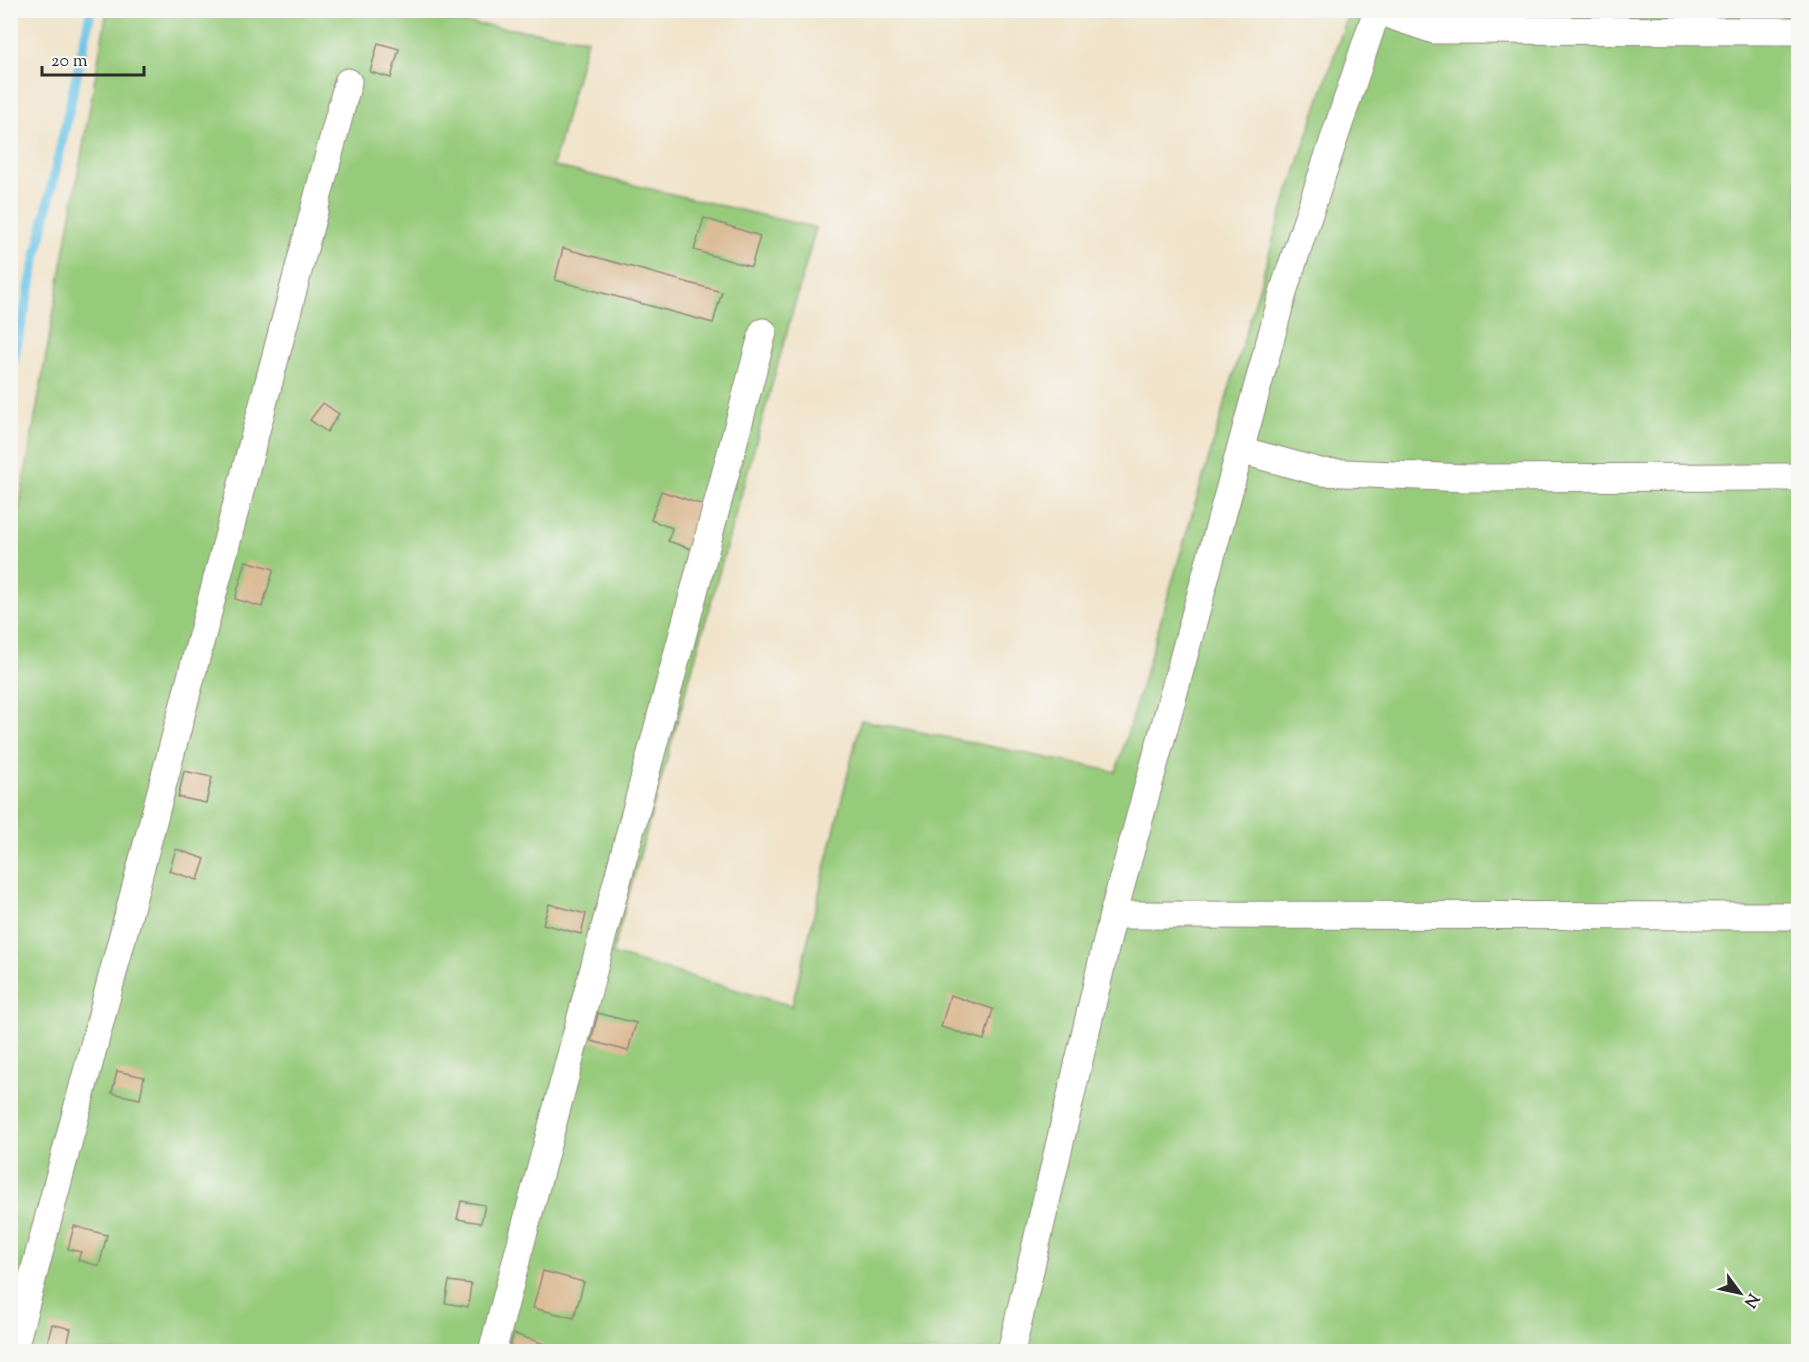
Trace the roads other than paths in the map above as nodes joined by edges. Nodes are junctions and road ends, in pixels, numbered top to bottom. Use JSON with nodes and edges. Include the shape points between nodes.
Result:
{"nodes":[{"id":1,"x":1377,"y":11,"type":"edge"},
{"id":2,"x":1798,"y":31,"type":"edge"},
{"id":3,"x":348,"y":82,"type":"dead end"},
{"id":4,"x":763,"y":332,"type":"dead end"},
{"id":5,"x":1240,"y":450,"type":"junction"},
{"id":6,"x":1798,"y":477,"type":"edge"},
{"id":7,"x":1113,"y":915,"type":"junction"},
{"id":8,"x":1798,"y":916,"type":"edge"},
{"id":9,"x":13,"y":1352,"type":"edge"},
{"id":10,"x":492,"y":1352,"type":"edge"},
{"id":11,"x":1011,"y":1352,"type":"edge"}],
"edges":[{"from":1,"to":2,"type":"street","via":[[1434,30]]},
{"from":1,"to":5,"type":"street","via":[[1285,286]]},
{"from":3,"to":9,"type":"street"},
{"from":4,"to":10,"type":"street"},
{"from":5,"to":6,"type":"street","via":[[1320,472],[1467,478]]},
{"from":5,"to":7,"type":"street"},
{"from":7,"to":8,"type":"street"},
{"from":7,"to":11,"type":"street"}]}
